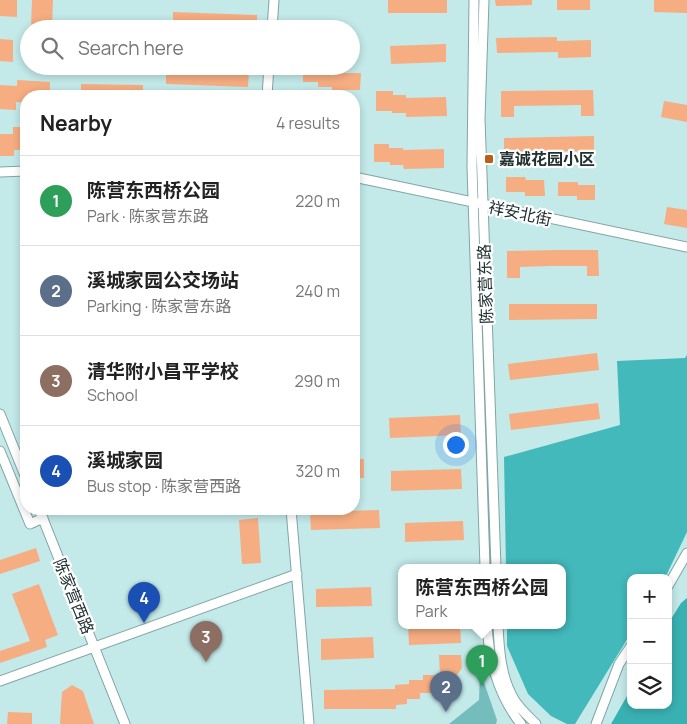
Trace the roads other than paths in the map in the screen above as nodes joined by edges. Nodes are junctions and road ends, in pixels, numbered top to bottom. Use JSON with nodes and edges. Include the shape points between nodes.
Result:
{"nodes":[{"id":1,"x":274,"y":0,"type":"edge"},
{"id":2,"x":474,"y":0,"type":"edge"},
{"id":3,"x":484,"y":0,"type":"edge"},
{"id":4,"x":273,"y":20,"type":"edge"},
{"id":5,"x":268,"y":75,"type":"edge"},
{"id":6,"x":267,"y":90,"type":"edge"},
{"id":7,"x":20,"y":171,"type":"edge"},
{"id":8,"x":0,"y":172,"type":"edge"},
{"id":9,"x":360,"y":178,"type":"edge"},
{"id":10,"x":477,"y":204,"type":"junction"},
{"id":11,"x":687,"y":247,"type":"edge"},
{"id":12,"x":0,"y":414,"type":"edge"},
{"id":13,"x":0,"y":451,"type":"edge"},
{"id":14,"x":20,"y":463,"type":"edge"},
{"id":15,"x":20,"y":500,"type":"edge"},
{"id":16,"x":26,"y":515,"type":"edge"},
{"id":17,"x":41,"y":515,"type":"edge"},
{"id":18,"x":292,"y":515,"type":"edge"},
{"id":19,"x":42,"y":518,"type":"junction"},
{"id":20,"x":687,"y":553,"type":"edge"},
{"id":21,"x":485,"y":564,"type":"edge"},
{"id":22,"x":496,"y":564,"type":"edge"},
{"id":23,"x":297,"y":574,"type":"junction"},
{"id":24,"x":672,"y":579,"type":"edge"},
{"id":25,"x":487,"y":629,"type":"edge"},
{"id":26,"x":498,"y":629,"type":"edge"},
{"id":27,"x":94,"y":647,"type":"junction"},
{"id":28,"x":627,"y":652,"type":"edge"},
{"id":29,"x":0,"y":680,"type":"edge"},
{"id":30,"x":125,"y":724,"type":"edge"},
{"id":31,"x":309,"y":724,"type":"edge"},
{"id":32,"x":521,"y":724,"type":"edge"},
{"id":33,"x":536,"y":724,"type":"edge"},
{"id":34,"x":596,"y":724,"type":"edge"}],
"edges":[{"from":1,"to":4,"type":"street"},
{"from":2,"to":10,"type":"street","name":"陈家营东路","via":[[472,114]]},
{"from":3,"to":10,"type":"street","name":"陈家营东路"},
{"from":5,"to":6,"type":"street"},
{"from":7,"to":8,"type":"street"},
{"from":9,"to":10,"type":"street","name":"祥安北街"},
{"from":10,"to":11,"type":"street","name":"祥安北街"},
{"from":10,"to":21,"type":"street","name":"陈家营东路"},
{"from":10,"to":22,"type":"street","name":"陈家营东路"},
{"from":12,"to":14,"type":"street"},
{"from":13,"to":15,"type":"street"},
{"from":16,"to":19,"type":"street","via":[[30,524]]},
{"from":17,"to":19,"type":"street","name":"陈家营西路"},
{"from":18,"to":23,"type":"street"},
{"from":19,"to":27,"type":"street","name":"陈家营西路"},
{"from":20,"to":24,"type":"street"},
{"from":23,"to":27,"type":"street"},
{"from":23,"to":31,"type":"street"},
{"from":25,"to":32,"type":"street","via":[[497,684]]},
{"from":26,"to":33,"type":"street","via":[[508,687],[522,710]]},
{"from":27,"to":29,"type":"street","name":"陈家营西路"},
{"from":27,"to":30,"type":"street"},
{"from":28,"to":34,"type":"street","via":[[619,664]]}]}
